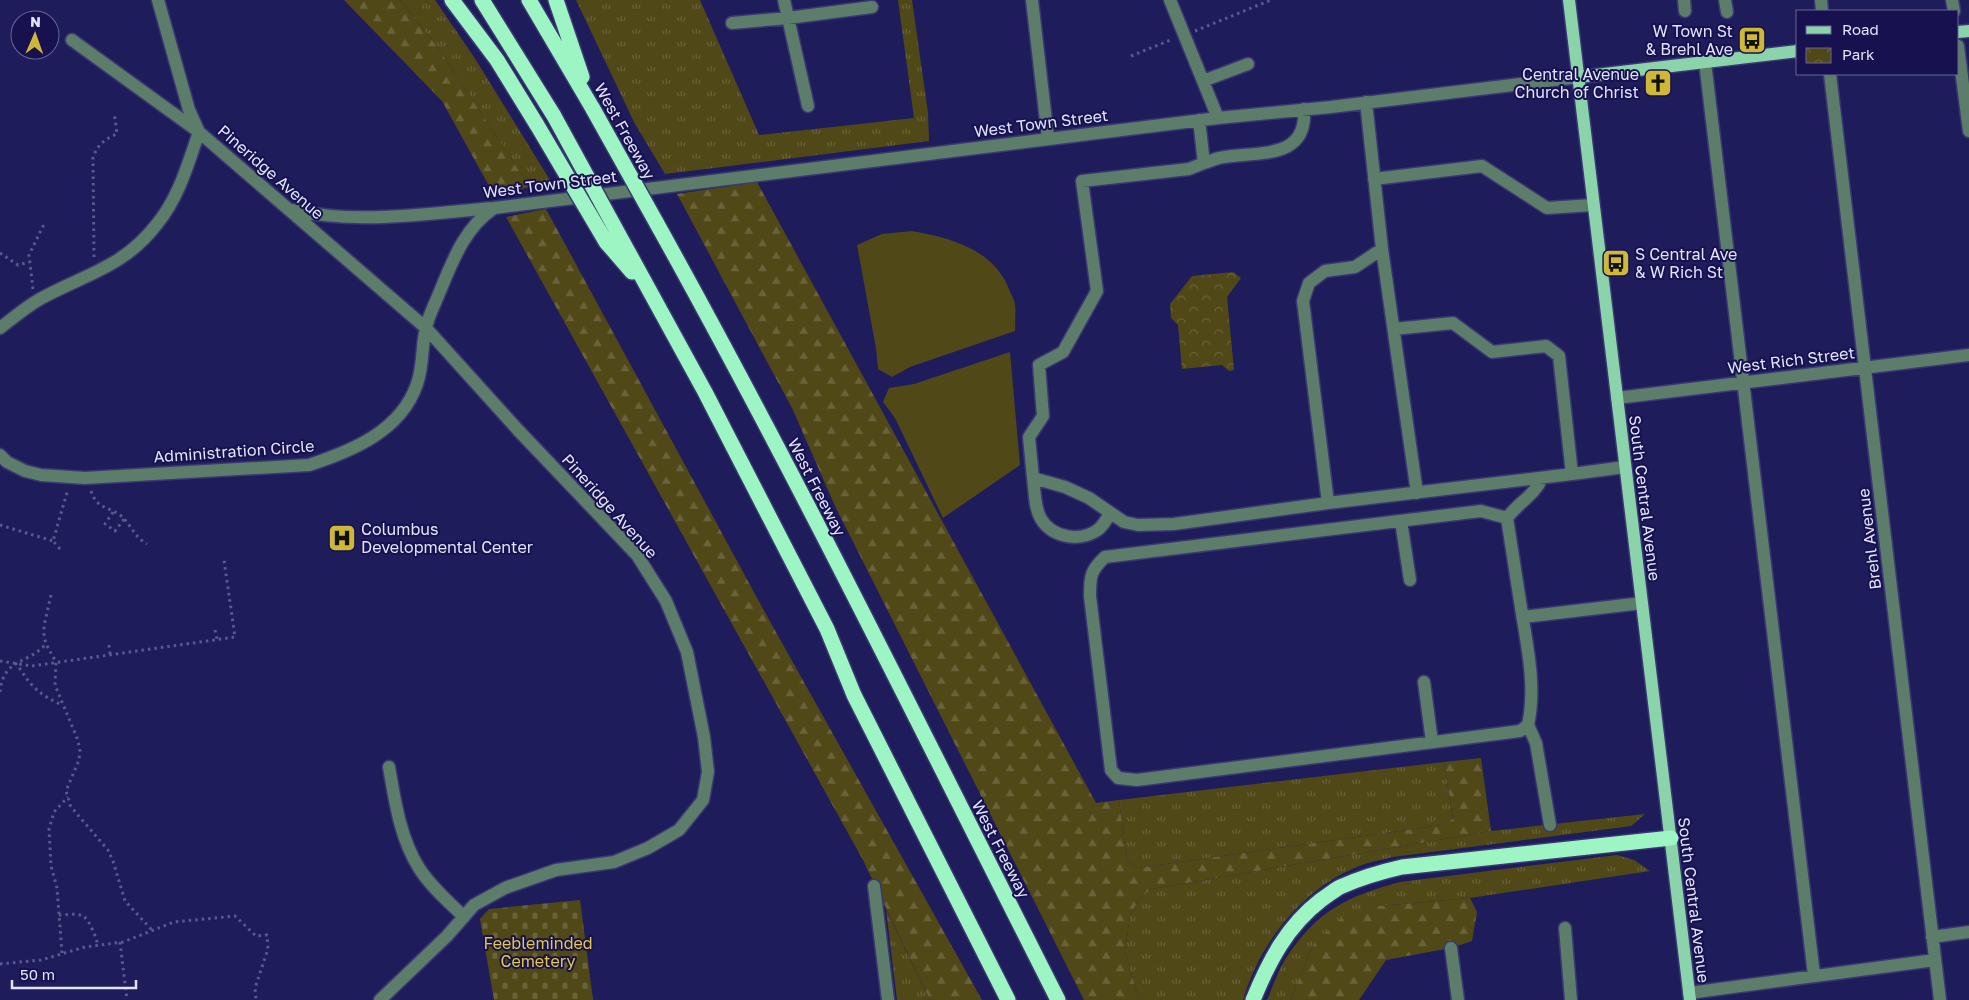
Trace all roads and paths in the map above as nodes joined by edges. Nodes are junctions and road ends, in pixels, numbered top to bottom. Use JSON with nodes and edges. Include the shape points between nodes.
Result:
{"nodes":[{"id":1,"x":158,"y":0,"type":"edge"},
{"id":2,"x":452,"y":0,"type":"edge"},
{"id":3,"x":482,"y":0,"type":"edge"},
{"id":4,"x":529,"y":0,"type":"edge"},
{"id":5,"x":556,"y":0,"type":"edge"},
{"id":6,"x":784,"y":0,"type":"edge"},
{"id":7,"x":1032,"y":0,"type":"edge"},
{"id":8,"x":1170,"y":0,"type":"edge"},
{"id":9,"x":1271,"y":0,"type":"edge"},
{"id":10,"x":1569,"y":0,"type":"edge"},
{"id":11,"x":872,"y":7,"type":"dead end"},
{"id":12,"x":788,"y":18,"type":"junction"},
{"id":13,"x":732,"y":23,"type":"dead end"},
{"id":14,"x":1184,"y":35,"type":"junction"},
{"id":15,"x":72,"y":40,"type":"dead end"},
{"id":16,"x":1796,"y":51,"type":"edge"},
{"id":17,"x":1959,"y":54,"type":"edge"},
{"id":18,"x":1131,"y":56,"type":"dead end"},
{"id":19,"x":1705,"y":62,"type":"junction"},
{"id":20,"x":1248,"y":64,"type":"dead end"},
{"id":21,"x":1830,"y":75,"type":"edge"},
{"id":22,"x":1579,"y":77,"type":"junction"},
{"id":23,"x":1203,"y":81,"type":"junction"},
{"id":24,"x":1366,"y":102,"type":"junction"},
{"id":25,"x":808,"y":106,"type":"dead end"},
{"id":26,"x":593,"y":109,"type":"junction"},
{"id":27,"x":1304,"y":109,"type":"junction"},
{"id":28,"x":111,"y":115,"type":"dead end"},
{"id":29,"x":1218,"y":118,"type":"junction"},
{"id":30,"x":1199,"y":120,"type":"junction"},
{"id":31,"x":1969,"y":131,"type":"edge"},
{"id":32,"x":200,"y":132,"type":"junction"},
{"id":33,"x":1048,"y":138,"type":"junction"},
{"id":34,"x":1204,"y":163,"type":"junction"},
{"id":35,"x":1374,"y":179,"type":"junction"},
{"id":36,"x":1593,"y":205,"type":"junction"},
{"id":37,"x":494,"y":208,"type":"junction"},
{"id":38,"x":290,"y":210,"type":"junction"},
{"id":39,"x":40,"y":223,"type":"dead end"},
{"id":40,"x":612,"y":238,"type":"junction"},
{"id":41,"x":1382,"y":249,"type":"junction"},
{"id":42,"x":0,"y":253,"type":"edge"},
{"id":43,"x":94,"y":260,"type":"dead end"},
{"id":44,"x":29,"y":262,"type":"junction"},
{"id":45,"x":34,"y":294,"type":"dead end"},
{"id":46,"x":0,"y":328,"type":"edge"},
{"id":47,"x":426,"y":328,"type":"junction"},
{"id":48,"x":1394,"y":329,"type":"junction"},
{"id":49,"x":1969,"y":355,"type":"edge"},
{"id":50,"x":1865,"y":368,"type":"junction"},
{"id":51,"x":1744,"y":382,"type":"junction"},
{"id":52,"x":1616,"y":398,"type":"junction"},
{"id":53,"x":0,"y":455,"type":"edge"},
{"id":54,"x":1625,"y":467,"type":"junction"},
{"id":55,"x":1572,"y":474,"type":"junction"},
{"id":56,"x":1033,"y":478,"type":"junction"},
{"id":57,"x":1542,"y":478,"type":"junction"},
{"id":58,"x":89,"y":485,"type":"dead end"},
{"id":59,"x":69,"y":486,"type":"dead end"},
{"id":60,"x":1417,"y":493,"type":"junction"},
{"id":61,"x":1328,"y":503,"type":"junction"},
{"id":62,"x":113,"y":512,"type":"junction"},
{"id":63,"x":1110,"y":513,"type":"junction"},
{"id":64,"x":1507,"y":518,"type":"junction"},
{"id":65,"x":124,"y":519,"type":"junction"},
{"id":66,"x":1401,"y":521,"type":"junction"},
{"id":67,"x":0,"y":525,"type":"edge"},
{"id":68,"x":53,"y":542,"type":"junction"},
{"id":69,"x":146,"y":544,"type":"dead end"},
{"id":70,"x":60,"y":550,"type":"dead end"},
{"id":71,"x":224,"y":560,"type":"dead end"},
{"id":72,"x":1410,"y":580,"type":"dead end"},
{"id":73,"x":51,"y":595,"type":"dead end"},
{"id":74,"x":1642,"y":603,"type":"junction"},
{"id":75,"x":1523,"y":616,"type":"junction"},
{"id":76,"x":215,"y":630,"type":"dead end"},
{"id":77,"x":216,"y":639,"type":"junction"},
{"id":78,"x":46,"y":644,"type":"junction"},
{"id":79,"x":109,"y":645,"type":"dead end"},
{"id":80,"x":110,"y":654,"type":"junction"},
{"id":81,"x":0,"y":661,"type":"edge"},
{"id":82,"x":56,"y":662,"type":"junction"},
{"id":83,"x":14,"y":663,"type":"junction"},
{"id":84,"x":1424,"y":682,"type":"dead end"},
{"id":85,"x":0,"y":692,"type":"edge"},
{"id":86,"x":62,"y":705,"type":"junction"},
{"id":87,"x":1528,"y":725,"type":"junction"},
{"id":88,"x":1432,"y":742,"type":"junction"},
{"id":89,"x":389,"y":767,"type":"dead end"},
{"id":90,"x":68,"y":797,"type":"junction"},
{"id":91,"x":1550,"y":825,"type":"dead end"},
{"id":92,"x":1671,"y":838,"type":"junction"},
{"id":93,"x":874,"y":886,"type":"dead end"},
{"id":94,"x":59,"y":915,"type":"junction"},
{"id":95,"x":464,"y":917,"type":"junction"},
{"id":96,"x":1564,"y":928,"type":"dead end"},
{"id":97,"x":152,"y":930,"type":"junction"},
{"id":98,"x":1969,"y":932,"type":"edge"},
{"id":99,"x":1932,"y":936,"type":"junction"},
{"id":100,"x":120,"y":942,"type":"junction"},
{"id":101,"x":98,"y":945,"type":"junction"},
{"id":102,"x":1451,"y":948,"type":"dead end"},
{"id":103,"x":62,"y":953,"type":"junction"},
{"id":104,"x":1935,"y":960,"type":"junction"},
{"id":105,"x":0,"y":964,"type":"edge"},
{"id":106,"x":1814,"y":975,"type":"junction"},
{"id":107,"x":1690,"y":996,"type":"edge"},
{"id":108,"x":127,"y":1000,"type":"edge"},
{"id":109,"x":256,"y":1000,"type":"edge"},
{"id":110,"x":380,"y":1000,"type":"edge"},
{"id":111,"x":888,"y":1000,"type":"edge"},
{"id":112,"x":1008,"y":1000,"type":"edge"},
{"id":113,"x":1058,"y":1000,"type":"edge"},
{"id":114,"x":1253,"y":1000,"type":"edge"},
{"id":115,"x":1458,"y":1000,"type":"edge"},
{"id":116,"x":1571,"y":1000,"type":"edge"},
{"id":117,"x":1940,"y":1000,"type":"edge"}],
"edges":[{"from":1,"to":32,"type":"street","name":"Pineridge Avenue","via":[[189,110]]},
{"from":2,"to":40,"type":"highway","bridge":true,"via":[[498,60],[536,125]]},
{"from":3,"to":40,"type":"highway","bridge":true,"via":[[554,116]]},
{"from":4,"to":26,"type":"highway","name":"West Freeway"},
{"from":5,"to":26,"type":"highway"},
{"from":6,"to":12,"type":"street"},
{"from":7,"to":33,"type":"street"},
{"from":8,"to":14,"type":"street"},
{"from":9,"to":14,"type":"path"},
{"from":10,"to":22,"type":"main road","name":"South Central Avenue"},
{"from":11,"to":12,"type":"street"},
{"from":12,"to":13,"type":"street"},
{"from":12,"to":25,"type":"street"},
{"from":14,"to":18,"type":"path"},
{"from":14,"to":23,"type":"street"},
{"from":15,"to":32,"type":"street"},
{"from":16,"to":19,"type":"main road","name":"West Town Street"},
{"from":17,"to":31,"type":"street"},
{"from":19,"to":22,"type":"main road","name":"West Town Street"},
{"from":19,"to":51,"type":"street"},
{"from":20,"to":23,"type":"street"},
{"from":21,"to":50,"type":"street","name":"Brehl Avenue"},
{"from":22,"to":24,"type":"street","name":"West Town Street"},
{"from":22,"to":36,"type":"main road","name":"South Central Avenue"},
{"from":23,"to":29,"type":"street"},
{"from":24,"to":27,"type":"street","name":"West Town Street"},
{"from":24,"to":35,"type":"street"},
{"from":26,"to":113,"type":"highway","name":"West Freeway","bridge":true,"via":[[722,342]]},
{"from":27,"to":29,"type":"street","name":"West Town Street"},
{"from":27,"to":34,"type":"street","via":[[1302,132],[1278,152],[1219,158]]},
{"from":28,"to":43,"type":"path","via":[[115,118],[116,134],[104,140],[94,158]]},
{"from":29,"to":30,"type":"street","name":"West Town Street"},
{"from":30,"to":33,"type":"street","name":"West Town Street"},
{"from":30,"to":34,"type":"street"},
{"from":32,"to":38,"type":"street","name":"Pineridge Avenue"},
{"from":32,"to":46,"type":"street","via":[[181,186],[159,223],[146,237],[108,268],[40,300]]},
{"from":33,"to":37,"type":"street","name":"West Town Street"},
{"from":34,"to":56,"type":"street","via":[[1189,169],[1082,181],[1097,291],[1062,352],[1039,365],[1043,416],[1029,437]]},
{"from":35,"to":36,"type":"street","via":[[1482,166],[1548,208]]},
{"from":35,"to":41,"type":"street"},
{"from":36,"to":52,"type":"main road","name":"South Central Avenue"},
{"from":37,"to":38,"type":"street","name":"West Town Street","via":[[395,218],[320,216]]},
{"from":37,"to":47,"type":"street","via":[[474,224],[460,245]]},
{"from":38,"to":47,"type":"street","name":"Pineridge Avenue"},
{"from":39,"to":44,"type":"path","via":[[43,226],[32,247]]},
{"from":40,"to":112,"type":"highway","via":[[650,292],[705,392],[827,629],[854,695]]},
{"from":41,"to":48,"type":"street"},
{"from":41,"to":61,"type":"street","via":[[1355,267],[1325,271],[1309,283],[1303,302]]},
{"from":42,"to":44,"type":"path","via":[[18,265]]},
{"from":44,"to":45,"type":"path"},
{"from":47,"to":53,"type":"street","name":"Administration Circle","via":[[424,360],[407,405],[385,429],[364,443],[309,465],[85,478],[25,471]]},
{"from":47,"to":95,"type":"street","name":"Pineridge Avenue","via":[[637,555],[666,602],[687,652],[708,772],[703,800],[679,830],[614,862],[556,870],[505,888],[474,905]]},
{"from":48,"to":55,"type":"street","via":[[1453,323],[1492,352],[1546,346],[1559,356]]},
{"from":48,"to":60,"type":"street"},
{"from":49,"to":50,"type":"street","name":"West Rich Street"},
{"from":50,"to":51,"type":"street","name":"West Rich Street"},
{"from":50,"to":99,"type":"street","name":"Brehl Avenue"},
{"from":51,"to":52,"type":"street","name":"West Rich Street"},
{"from":51,"to":106,"type":"street"},
{"from":52,"to":54,"type":"main road","name":"South Central Avenue"},
{"from":54,"to":55,"type":"street"},
{"from":54,"to":74,"type":"main road","name":"South Central Avenue"},
{"from":55,"to":57,"type":"street"},
{"from":56,"to":63,"type":"street","via":[[1065,487]]},
{"from":56,"to":63,"type":"street","via":[[1036,508],[1041,520],[1057,534],[1076,537],[1094,533]]},
{"from":57,"to":60,"type":"street"},
{"from":57,"to":64,"type":"street","via":[[1538,487]]},
{"from":58,"to":62,"type":"path","via":[[100,505]]},
{"from":59,"to":68,"type":"path"},
{"from":60,"to":61,"type":"street"},
{"from":61,"to":63,"type":"street","via":[[1174,524],[1138,525],[1124,522]]},
{"from":62,"to":65,"type":"path"},
{"from":62,"to":65,"type":"path","via":[[105,524],[115,531]]},
{"from":64,"to":66,"type":"street","via":[[1481,511]]},
{"from":64,"to":75,"type":"street"},
{"from":65,"to":69,"type":"path","via":[[139,540]]},
{"from":66,"to":72,"type":"street"},
{"from":66,"to":88,"type":"street","via":[[1105,557],[1090,576],[1090,596],[1111,770],[1118,778],[1138,780]]},
{"from":67,"to":68,"type":"path"},
{"from":68,"to":70,"type":"path"},
{"from":71,"to":77,"type":"path","via":[[235,636]]},
{"from":73,"to":78,"type":"path","via":[[44,626]]},
{"from":74,"to":75,"type":"street"},
{"from":74,"to":92,"type":"main road","name":"South Central Avenue"},
{"from":75,"to":87,"type":"street","via":[[1531,689]]},
{"from":76,"to":77,"type":"path"},
{"from":77,"to":80,"type":"path"},
{"from":78,"to":82,"type":"path"},
{"from":78,"to":83,"type":"path","via":[[33,655]]},
{"from":79,"to":80,"type":"path"},
{"from":80,"to":82,"type":"path"},
{"from":81,"to":83,"type":"path"},
{"from":82,"to":83,"type":"path","via":[[32,666]]},
{"from":82,"to":86,"type":"path","via":[[55,685]]},
{"from":83,"to":85,"type":"path","via":[[1,678]]},
{"from":83,"to":86,"type":"path","via":[[23,670],[31,684]]},
{"from":84,"to":88,"type":"street"},
{"from":86,"to":90,"type":"path","via":[[80,749],[79,760],[66,791]]},
{"from":87,"to":88,"type":"street","via":[[1520,731]]},
{"from":87,"to":91,"type":"street","via":[[1536,743]]},
{"from":89,"to":95,"type":"street","via":[[404,838],[418,867]]},
{"from":90,"to":94,"type":"path","via":[[54,812],[49,829]]},
{"from":90,"to":97,"type":"path","via":[[70,805],[108,850],[125,901]]},
{"from":92,"to":107,"type":"main road","name":"South Central Avenue"},
{"from":92,"to":114,"type":"highway","via":[[1402,867],[1370,875],[1338,888],[1311,908],[1288,932],[1271,959]]},
{"from":93,"to":111,"type":"street"},
{"from":94,"to":101,"type":"path","via":[[86,918]]},
{"from":94,"to":103,"type":"path"},
{"from":95,"to":110,"type":"street","name":"Pineridge Avenue"},
{"from":96,"to":116,"type":"street"},
{"from":97,"to":100,"type":"path"},
{"from":97,"to":109,"type":"path","via":[[174,922],[235,916],[256,936],[267,935],[268,949],[255,988]]},
{"from":98,"to":99,"type":"street"},
{"from":99,"to":104,"type":"street","name":"Brehl Avenue"},
{"from":100,"to":101,"type":"path"},
{"from":100,"to":108,"type":"path"},
{"from":101,"to":103,"type":"path"},
{"from":102,"to":115,"type":"street"},
{"from":103,"to":105,"type":"path","via":[[41,960]]},
{"from":104,"to":106,"type":"street"},
{"from":104,"to":117,"type":"street","name":"Brehl Avenue"},
{"from":106,"to":107,"type":"street"}]}
